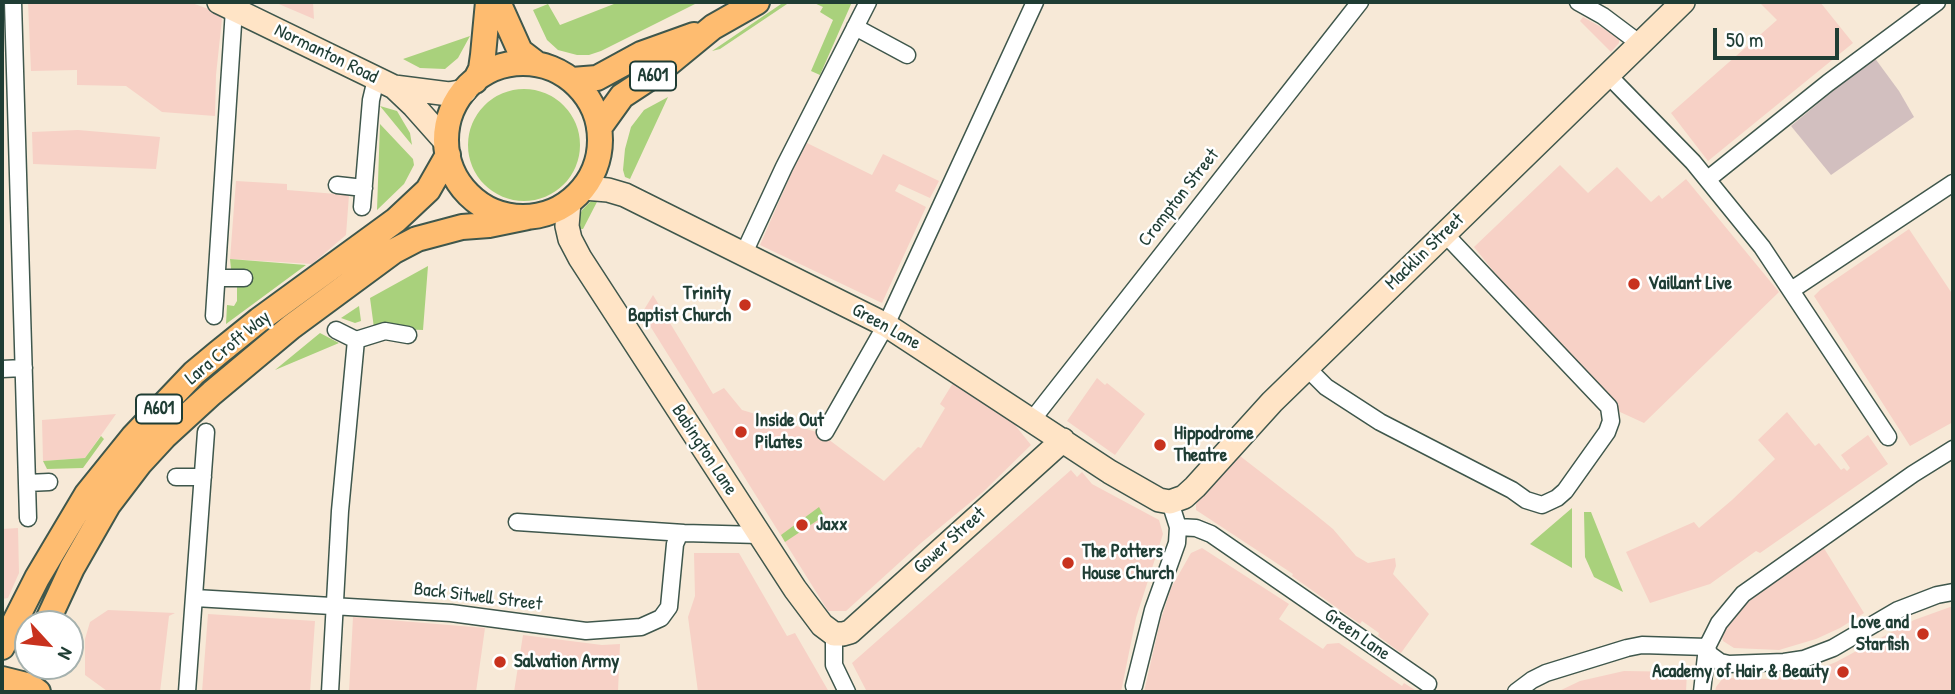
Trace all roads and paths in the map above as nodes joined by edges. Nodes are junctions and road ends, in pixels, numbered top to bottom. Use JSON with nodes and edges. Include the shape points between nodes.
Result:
{"nodes":[{"id":1,"x":13,"y":2,"type":"edge"},
{"id":2,"x":488,"y":2,"type":"edge"},
{"id":3,"x":498,"y":2,"type":"edge"},
{"id":4,"x":757,"y":2,"type":"edge"},
{"id":5,"x":868,"y":2,"type":"edge"},
{"id":6,"x":1035,"y":2,"type":"edge"},
{"id":7,"x":1360,"y":2,"type":"edge"},
{"id":8,"x":1578,"y":2,"type":"edge"},
{"id":9,"x":1683,"y":2,"type":"edge"},
{"id":10,"x":1937,"y":2,"type":"edge"},
{"id":11,"x":227,"y":5,"type":"edge"},
{"id":12,"x":713,"y":27,"type":"junction"},
{"id":13,"x":855,"y":27,"type":"junction"},
{"id":14,"x":1639,"y":43,"type":"junction"},
{"id":15,"x":907,"y":55,"type":"dead end"},
{"id":16,"x":537,"y":64,"type":"junction"},
{"id":17,"x":1606,"y":74,"type":"junction"},
{"id":18,"x":572,"y":80,"type":"junction"},
{"id":19,"x":385,"y":83,"type":"junction"},
{"id":20,"x":470,"y":86,"type":"junction"},
{"id":21,"x":599,"y":128,"type":"junction"},
{"id":22,"x":447,"y":148,"type":"junction"},
{"id":23,"x":1708,"y":179,"type":"junction"},
{"id":24,"x":1953,"y":183,"type":"edge"},
{"id":25,"x":337,"y":185,"type":"dead end"},
{"id":26,"x":364,"y":188,"type":"junction"},
{"id":27,"x":576,"y":195,"type":"junction"},
{"id":28,"x":362,"y":207,"type":"dead end"},
{"id":29,"x":528,"y":217,"type":"junction"},
{"id":30,"x":1444,"y":233,"type":"junction"},
{"id":31,"x":743,"y":255,"type":"junction"},
{"id":32,"x":217,"y":278,"type":"junction"},
{"id":33,"x":244,"y":278,"type":"dead end"},
{"id":34,"x":1793,"y":289,"type":"junction"},
{"id":35,"x":214,"y":316,"type":"dead end"},
{"id":36,"x":886,"y":325,"type":"junction"},
{"id":37,"x":335,"y":330,"type":"dead end"},
{"id":38,"x":408,"y":335,"type":"dead end"},
{"id":39,"x":356,"y":340,"type":"junction"},
{"id":40,"x":24,"y":368,"type":"junction"},
{"id":41,"x":1307,"y":368,"type":"junction"},
{"id":42,"x":2,"y":369,"type":"edge"},
{"id":43,"x":1032,"y":420,"type":"junction"},
{"id":44,"x":206,"y":432,"type":"dead end"},
{"id":45,"x":825,"y":432,"type":"dead end"},
{"id":46,"x":1888,"y":437,"type":"dead end"},
{"id":47,"x":1063,"y":440,"type":"junction"},
{"id":48,"x":1953,"y":449,"type":"edge"},
{"id":49,"x":176,"y":477,"type":"dead end"},
{"id":50,"x":203,"y":477,"type":"junction"},
{"id":51,"x":49,"y":482,"type":"dead end"},
{"id":52,"x":27,"y":483,"type":"junction"},
{"id":53,"x":1170,"y":502,"type":"junction"},
{"id":54,"x":28,"y":518,"type":"dead end"},
{"id":55,"x":517,"y":522,"type":"dead end"},
{"id":56,"x":1178,"y":527,"type":"junction"},
{"id":57,"x":684,"y":533,"type":"junction"},
{"id":58,"x":759,"y":535,"type":"junction"},
{"id":59,"x":1953,"y":592,"type":"edge"},
{"id":60,"x":195,"y":598,"type":"junction"},
{"id":61,"x":334,"y":604,"type":"junction"},
{"id":62,"x":52,"y":610,"type":"edge"},
{"id":63,"x":834,"y":634,"type":"junction"},
{"id":64,"x":2,"y":647,"type":"edge"},
{"id":65,"x":1707,"y":647,"type":"junction"},
{"id":66,"x":2,"y":679,"type":"edge"},
{"id":67,"x":34,"y":682,"type":"edge"},
{"id":68,"x":1428,"y":684,"type":"dead end"},
{"id":69,"x":1134,"y":686,"type":"dead end"},
{"id":70,"x":187,"y":692,"type":"edge"},
{"id":71,"x":330,"y":692,"type":"edge"},
{"id":72,"x":847,"y":692,"type":"edge"},
{"id":73,"x":1516,"y":692,"type":"edge"},
{"id":74,"x":1702,"y":692,"type":"edge"}],
"edges":[{"from":1,"to":40,"type":"street"},
{"from":2,"to":20,"type":"main road","via":[[481,69]]},
{"from":3,"to":16,"type":"main road","via":[[520,51]]},
{"from":4,"to":12,"type":"main road","number":"A601"},
{"from":5,"to":13,"type":"street"},
{"from":6,"to":36,"type":"street"},
{"from":7,"to":43,"type":"street","name":"Crompton Street"},
{"from":8,"to":14,"type":"street"},
{"from":9,"to":14,"type":"street","name":"Macklin Street"},
{"from":10,"to":23,"type":"street"},
{"from":11,"to":19,"type":"street","name":"Normanton Road"},
{"from":11,"to":32,"type":"street"},
{"from":12,"to":18,"type":"main road","number":"A601","via":[[642,54],[597,78]]},
{"from":12,"to":21,"type":"main road","number":"A601","via":[[622,96]]},
{"from":13,"to":15,"type":"street"},
{"from":13,"to":31,"type":"street"},
{"from":14,"to":17,"type":"street","name":"Macklin Street"},
{"from":16,"to":18,"type":"main road"},
{"from":16,"to":20,"type":"main road","via":[[503,66]]},
{"from":17,"to":23,"type":"street"},
{"from":17,"to":30,"type":"street","name":"Macklin Street"},
{"from":18,"to":21,"type":"main road","via":[[590,102]]},
{"from":19,"to":20,"type":"street","name":"Normanton Road","via":[[449,94]]},
{"from":19,"to":22,"type":"street","name":"Normanton Road","via":[[414,106]]},
{"from":19,"to":26,"type":"street","via":[[371,100]]},
{"from":20,"to":22,"type":"main road","number":"A601","via":[[451,114]]},
{"from":21,"to":27,"type":"main road","via":[[599,155],[593,173]]},
{"from":22,"to":29,"type":"main road","number":"A601","via":[[454,174],[472,198],[498,213]]},
{"from":22,"to":64,"type":"main road","name":"Lara Croft Way","number":"A601","via":[[428,190],[396,220],[218,353],[133,437],[80,505]]},
{"from":23,"to":34,"type":"street"},
{"from":24,"to":34,"type":"street"},
{"from":25,"to":26,"type":"street"},
{"from":26,"to":28,"type":"street"},
{"from":27,"to":29,"type":"main road","number":"A601","via":[[554,211]]},
{"from":27,"to":31,"type":"street","name":"Green Lane","via":[[608,190],[625,195]]},
{"from":27,"to":58,"type":"street","name":"Babington Lane","via":[[567,226],[580,258]]},
{"from":29,"to":62,"type":"main road","name":"Lara Croft Way","number":"A601","via":[[462,227],[417,239],[394,251],[212,393],[148,454],[108,505]]},
{"from":30,"to":41,"type":"street","name":"Macklin Street"},
{"from":30,"to":41,"type":"street","via":[[1609,407],[1607,432],[1557,498],[1535,504],[1380,422],[1326,387]]},
{"from":31,"to":36,"type":"street","name":"Green Lane"},
{"from":32,"to":33,"type":"street"},
{"from":32,"to":35,"type":"street"},
{"from":34,"to":46,"type":"street"},
{"from":36,"to":43,"type":"street","name":"Green Lane"},
{"from":36,"to":45,"type":"street"},
{"from":37,"to":39,"type":"street"},
{"from":38,"to":39,"type":"street","via":[[385,331]]},
{"from":39,"to":61,"type":"street"},
{"from":40,"to":42,"type":"street"},
{"from":40,"to":52,"type":"street"},
{"from":41,"to":53,"type":"street","name":"Macklin Street","via":[[1195,487]]},
{"from":43,"to":47,"type":"street","name":"Green Lane"},
{"from":44,"to":50,"type":"street"},
{"from":47,"to":53,"type":"street","name":"Green Lane","via":[[1147,493]]},
{"from":47,"to":63,"type":"street","name":"Gower Street","via":[[850,632]]},
{"from":48,"to":65,"type":"street","via":[[1744,594],[1719,623]]},
{"from":49,"to":50,"type":"street"},
{"from":50,"to":60,"type":"street"},
{"from":51,"to":52,"type":"street"},
{"from":52,"to":54,"type":"street"},
{"from":53,"to":56,"type":"street"},
{"from":55,"to":57,"type":"street"},
{"from":56,"to":68,"type":"street","name":"Green Lane","via":[[1211,534]]},
{"from":56,"to":69,"type":"street","via":[[1177,544],[1153,610]]},
{"from":57,"to":58,"type":"street"},
{"from":57,"to":61,"type":"street","name":"Back Sitwell Street","via":[[675,544],[669,607],[661,618],[641,627],[575,630]]},
{"from":58,"to":63,"type":"street","name":"Babington Lane","via":[[808,610]]},
{"from":59,"to":65,"type":"street","via":[[1898,610],[1833,648],[1804,659],[1729,664],[1709,654]]},
{"from":60,"to":61,"type":"street","name":"Back Sitwell Street"},
{"from":60,"to":70,"type":"street"},
{"from":61,"to":71,"type":"street"},
{"from":63,"to":72,"type":"street","via":[[834,665]]},
{"from":65,"to":73,"type":"street","via":[[1627,648],[1546,673]]},
{"from":65,"to":74,"type":"street"},
{"from":66,"to":67,"type":"main road"}]}
